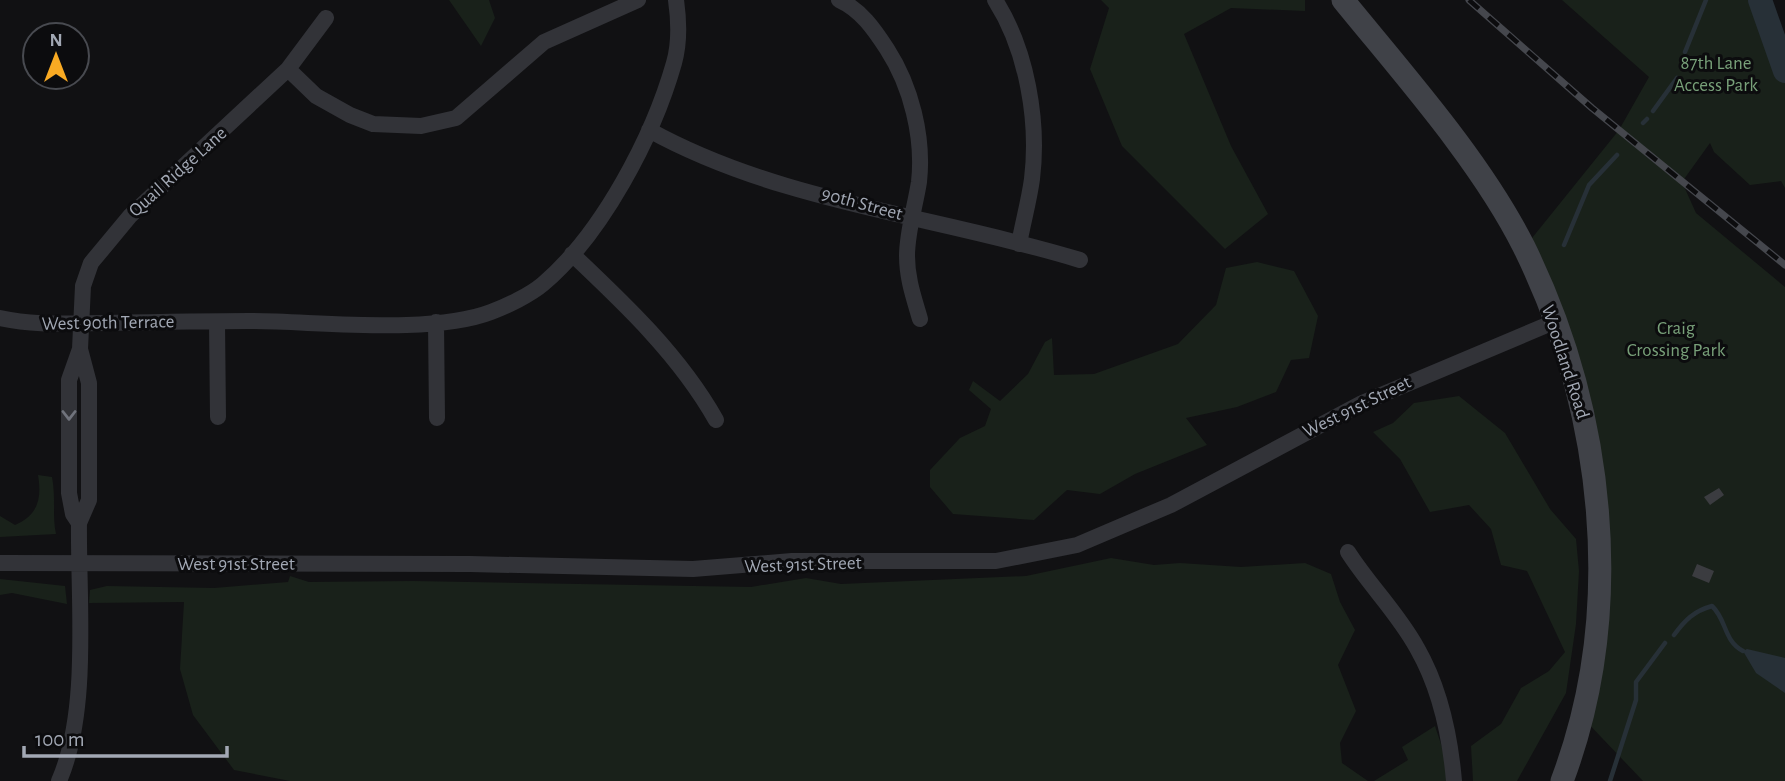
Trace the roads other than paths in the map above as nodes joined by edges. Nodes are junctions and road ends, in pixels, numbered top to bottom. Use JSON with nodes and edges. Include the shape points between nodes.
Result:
{"nodes":[{"id":1,"x":638,"y":0,"type":"edge"},
{"id":2,"x":676,"y":0,"type":"edge"},
{"id":3,"x":839,"y":0,"type":"edge"},
{"id":4,"x":995,"y":0,"type":"edge"},
{"id":5,"x":1343,"y":0,"type":"edge"},
{"id":6,"x":326,"y":18,"type":"dead end"},
{"id":7,"x":288,"y":69,"type":"junction"},
{"id":8,"x":649,"y":130,"type":"junction"},
{"id":9,"x":912,"y":218,"type":"junction"},
{"id":10,"x":1018,"y":244,"type":"junction"},
{"id":11,"x":572,"y":254,"type":"junction"},
{"id":12,"x":1080,"y":260,"type":"dead end"},
{"id":13,"x":0,"y":318,"type":"edge"},
{"id":14,"x":920,"y":319,"type":"dead end"},
{"id":15,"x":216,"y":321,"type":"junction"},
{"id":16,"x":436,"y":322,"type":"junction"},
{"id":17,"x":1554,"y":322,"type":"junction"},
{"id":18,"x":80,"y":323,"type":"junction"},
{"id":19,"x":218,"y":417,"type":"dead end"},
{"id":20,"x":437,"y":418,"type":"dead end"},
{"id":21,"x":716,"y":420,"type":"dead end"},
{"id":22,"x":1348,"y":552,"type":"dead end"},
{"id":23,"x":0,"y":563,"type":"edge"},
{"id":24,"x":79,"y":564,"type":"junction"},
{"id":25,"x":59,"y":781,"type":"edge"},
{"id":26,"x":1454,"y":781,"type":"edge"},
{"id":27,"x":1562,"y":781,"type":"edge"}],
"edges":[{"from":1,"to":7,"type":"street","via":[[544,41],[456,118],[421,127],[373,124],[333,107]]},
{"from":2,"to":8,"type":"street","name":"West 90th Terrace","via":[[675,62]]},
{"from":3,"to":9,"type":"street","via":[[873,27],[885,45],[897,64],[917,123],[919,179]]},
{"from":4,"to":10,"type":"street","via":[[1026,74],[1033,131],[1032,179]]},
{"from":5,"to":17,"type":"main road","name":"Woodland Road","via":[[1496,199],[1524,248]]},
{"from":6,"to":7,"type":"street","name":"Quail Ridge Lane"},
{"from":7,"to":18,"type":"street","name":"Quail Ridge Lane","via":[[114,232],[92,263],[83,286]]},
{"from":8,"to":9,"type":"street","name":"90th Street","via":[[729,166]]},
{"from":8,"to":11,"type":"street","name":"West 90th Terrace","via":[[615,194]]},
{"from":9,"to":10,"type":"street","name":"90th Street"},
{"from":9,"to":14,"type":"street","via":[[907,255]]},
{"from":10,"to":12,"type":"street","name":"90th Street"},
{"from":11,"to":16,"type":"street","name":"West 90th Terrace","via":[[541,286],[492,312]]},
{"from":11,"to":21,"type":"street","via":[[633,311],[700,392]]},
{"from":13,"to":18,"type":"street","name":"West 90th Terrace","via":[[44,325]]},
{"from":15,"to":16,"type":"street","name":"West 90th Terrace"},
{"from":15,"to":18,"type":"street","name":"West 90th Terrace"},
{"from":15,"to":19,"type":"street"},
{"from":16,"to":20,"type":"street"},
{"from":17,"to":24,"type":"street","name":"West 91st Street","via":[[1362,403],[1171,505],[1089,540],[996,561],[792,561],[693,569]]},
{"from":17,"to":27,"type":"main road","name":"Woodland Road","via":[[1583,415],[1600,538],[1593,656],[1582,717]]},
{"from":18,"to":24,"type":"street","name":"Quail Ridge Lane","via":[[80,349],[89,383],[89,500],[79,523]]},
{"from":22,"to":26,"type":"street","via":[[1417,646],[1431,674],[1449,738]]},
{"from":23,"to":24,"type":"street","name":"West 91st Street"},
{"from":24,"to":25,"type":"street","name":"Quail Ridge Lane","via":[[78,694],[69,757]]}]}
